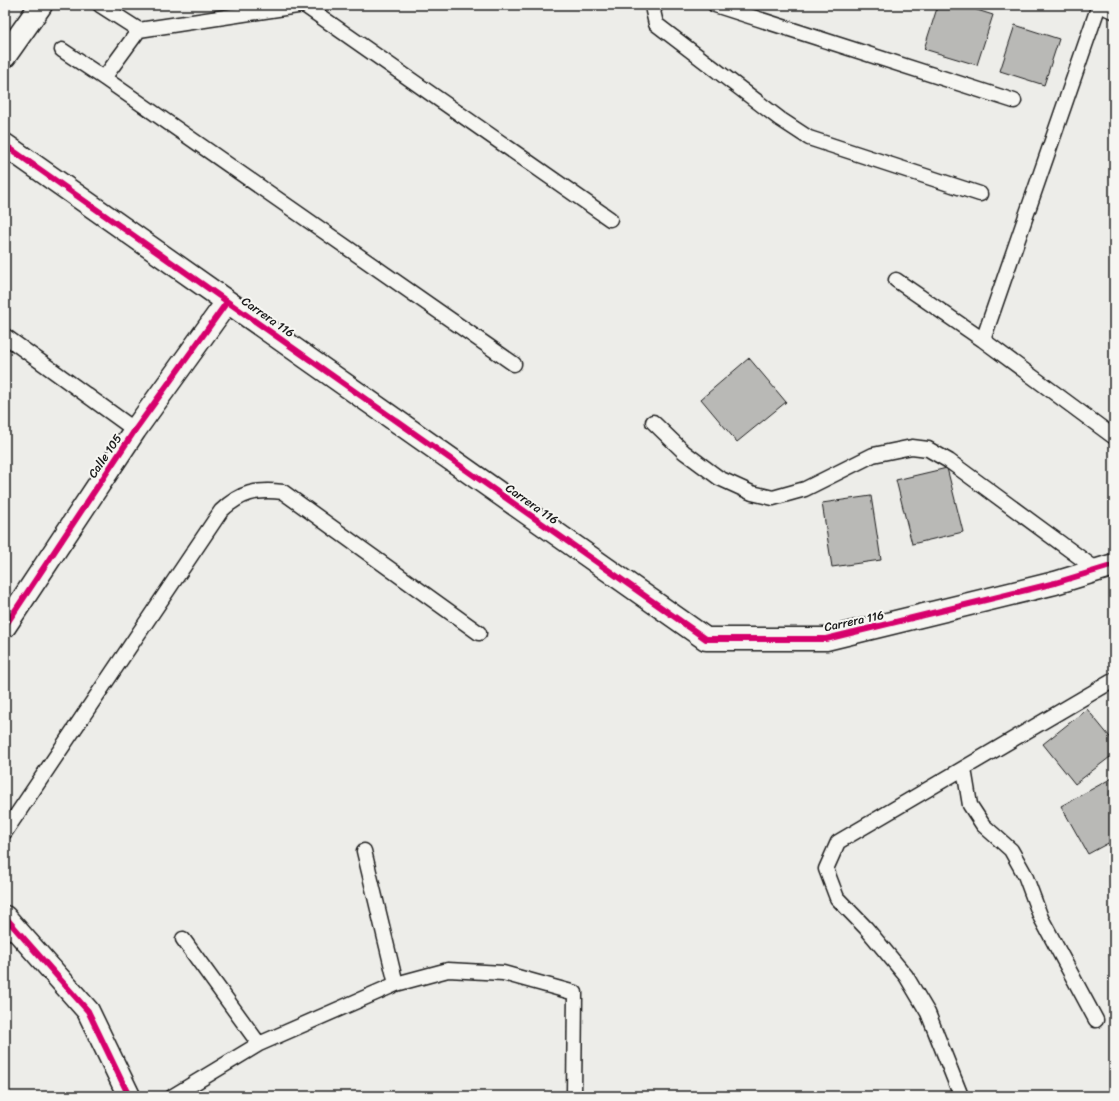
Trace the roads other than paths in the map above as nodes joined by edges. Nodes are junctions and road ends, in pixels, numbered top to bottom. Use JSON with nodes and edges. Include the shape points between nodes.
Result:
{"nodes":[{"id":1,"x":41,"y":5,"type":"edge"},
{"id":2,"x":100,"y":5,"type":"edge"},
{"id":3,"x":656,"y":5,"type":"edge"},
{"id":4,"x":715,"y":5,"type":"edge"},
{"id":5,"x":1098,"y":5,"type":"edge"},
{"id":6,"x":1109,"y":5,"type":"edge"},
{"id":7,"x":1114,"y":7,"type":"edge"},
{"id":8,"x":139,"y":30,"type":"junction"},
{"id":9,"x":62,"y":50,"type":"dead end"},
{"id":10,"x":5,"y":56,"type":"edge"},
{"id":11,"x":104,"y":78,"type":"junction"},
{"id":12,"x":1014,"y":101,"type":"dead end"},
{"id":13,"x":5,"y":145,"type":"edge"},
{"id":14,"x":980,"y":194,"type":"dead end"},
{"id":15,"x":610,"y":219,"type":"dead end"},
{"id":16,"x":896,"y":280,"type":"dead end"},
{"id":17,"x":227,"y":302,"type":"junction"},
{"id":18,"x":5,"y":336,"type":"edge"},
{"id":19,"x":983,"y":340,"type":"junction"},
{"id":20,"x":514,"y":364,"type":"dead end"},
{"id":21,"x":653,"y":422,"type":"dead end"},
{"id":22,"x":135,"y":430,"type":"junction"},
{"id":23,"x":1114,"y":437,"type":"edge"},
{"id":24,"x":1106,"y":568,"type":"edge"},
{"id":25,"x":5,"y":626,"type":"edge"},
{"id":26,"x":479,"y":633,"type":"dead end"},
{"id":27,"x":1114,"y":680,"type":"edge"},
{"id":28,"x":964,"y":769,"type":"junction"},
{"id":29,"x":5,"y":832,"type":"edge"},
{"id":30,"x":364,"y":851,"type":"dead end"},
{"id":31,"x":5,"y":918,"type":"edge"},
{"id":32,"x":183,"y":939,"type":"dead end"},
{"id":33,"x":396,"y":984,"type":"junction"},
{"id":34,"x":1096,"y":1020,"type":"dead end"},
{"id":35,"x":259,"y":1044,"type":"junction"},
{"id":36,"x":129,"y":1096,"type":"edge"},
{"id":37,"x":173,"y":1096,"type":"edge"},
{"id":38,"x":574,"y":1096,"type":"edge"},
{"id":39,"x":961,"y":1096,"type":"edge"}],
"edges":[{"from":1,"to":10,"type":"street"},
{"from":2,"to":8,"type":"lane"},
{"from":3,"to":14,"type":"lane","via":[[653,11],[656,24],[780,120],[809,138]]},
{"from":4,"to":12,"type":"lane"},
{"from":5,"to":19,"type":"lane"},
{"from":6,"to":7,"type":"street"},
{"from":8,"to":11,"type":"lane"},
{"from":8,"to":15,"type":"lane","via":[[304,5]]},
{"from":9,"to":11,"type":"lane"},
{"from":11,"to":20,"type":"lane"},
{"from":13,"to":17,"type":"street","name":"Carrera 116"},
{"from":16,"to":19,"type":"lane"},
{"from":17,"to":22,"type":"street","name":"Calle 105"},
{"from":17,"to":24,"type":"street","name":"Carrera 116","via":[[706,639],[826,639],[1055,583]]},
{"from":18,"to":22,"type":"lane"},
{"from":19,"to":23,"type":"lane"},
{"from":21,"to":24,"type":"lane","via":[[684,452],[719,478],[752,493],[773,498],[805,489],[873,455],[912,447],[928,449]]},
{"from":22,"to":25,"type":"street","name":"Calle 105"},
{"from":26,"to":29,"type":"lane","via":[[283,492],[264,490],[245,494],[231,501],[222,511]]},
{"from":27,"to":28,"type":"lane"},
{"from":28,"to":34,"type":"lane","via":[[970,805],[983,825],[1012,850],[1025,875],[1041,918]]},
{"from":28,"to":39,"type":"lane","via":[[838,842],[826,869],[837,898],[906,976],[928,1013]]},
{"from":30,"to":33,"type":"lane"},
{"from":31,"to":36,"type":"street","via":[[88,1011]]},
{"from":32,"to":35,"type":"lane"},
{"from":33,"to":35,"type":"lane"},
{"from":33,"to":38,"type":"lane","via":[[448,970],[503,973],[575,993]]},
{"from":35,"to":37,"type":"lane"}]}
